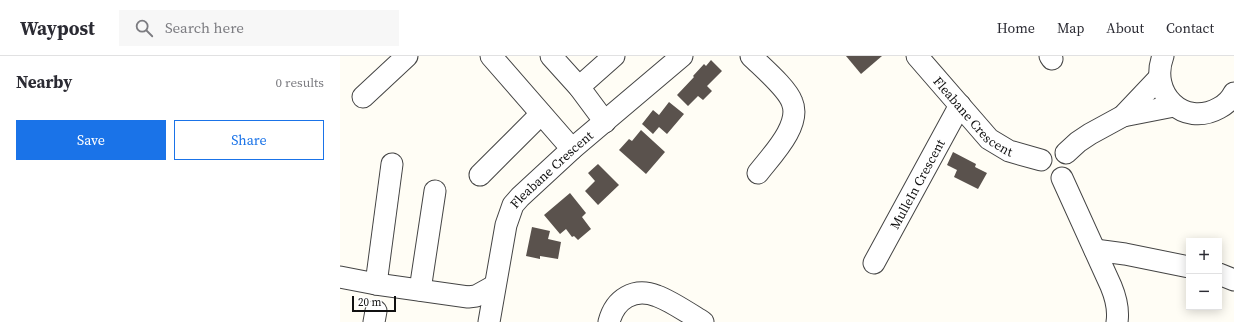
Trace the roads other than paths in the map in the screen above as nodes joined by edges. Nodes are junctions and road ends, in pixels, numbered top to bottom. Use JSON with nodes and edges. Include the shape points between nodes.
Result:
{"nodes":[{"id":1,"x":407,"y":56,"type":"edge"},
{"id":2,"x":491,"y":56,"type":"edge"},
{"id":3,"x":551,"y":56,"type":"edge"},
{"id":4,"x":614,"y":56,"type":"edge"},
{"id":5,"x":682,"y":56,"type":"edge"},
{"id":6,"x":752,"y":56,"type":"edge"},
{"id":7,"x":917,"y":56,"type":"edge"},
{"id":8,"x":1160,"y":64,"type":"edge"},
{"id":9,"x":579,"y":87,"type":"junction"},
{"id":10,"x":1234,"y":93,"type":"edge"},
{"id":11,"x":363,"y":97,"type":"dead end"},
{"id":12,"x":960,"y":105,"type":"junction"},
{"id":13,"x":1174,"y":106,"type":"junction"},
{"id":14,"x":541,"y":114,"type":"junction"},
{"id":15,"x":1123,"y":116,"type":"junction"},
{"id":16,"x":605,"y":122,"type":"junction"},
{"id":17,"x":572,"y":149,"type":"junction"},
{"id":18,"x":1066,"y":153,"type":"junction"},
{"id":19,"x":1041,"y":160,"type":"junction"},
{"id":20,"x":392,"y":164,"type":"dead end"},
{"id":21,"x":758,"y":173,"type":"dead end"},
{"id":22,"x":480,"y":175,"type":"dead end"},
{"id":23,"x":1062,"y":178,"type":"junction"},
{"id":24,"x":435,"y":191,"type":"dead end"},
{"id":25,"x":1095,"y":250,"type":"junction"},
{"id":26,"x":874,"y":263,"type":"dead end"},
{"id":27,"x":1186,"y":266,"type":"edge"},
{"id":28,"x":1222,"y":275,"type":"edge"},
{"id":29,"x":340,"y":277,"type":"edge"},
{"id":30,"x":1234,"y":280,"type":"edge"},
{"id":31,"x":376,"y":284,"type":"junction"},
{"id":32,"x":494,"y":286,"type":"junction"},
{"id":33,"x":420,"y":290,"type":"junction"},
{"id":34,"x":489,"y":322,"type":"edge"},
{"id":35,"x":609,"y":322,"type":"edge"},
{"id":36,"x":703,"y":322,"type":"edge"},
{"id":37,"x":1117,"y":322,"type":"edge"}],
"edges":[{"from":1,"to":11,"type":"street"},
{"from":2,"to":14,"type":"street"},
{"from":3,"to":9,"type":"street"},
{"from":4,"to":9,"type":"street"},
{"from":5,"to":16,"type":"street","name":"Fleabane Crescent"},
{"from":6,"to":21,"type":"street","via":[[784,90],[792,102],[794,112],[788,133]]},
{"from":7,"to":12,"type":"street","name":"Fleabane Crescent"},
{"from":8,"to":13,"type":"street","via":[[1164,94]]},
{"from":8,"to":15,"type":"street"},
{"from":9,"to":16,"type":"street"},
{"from":10,"to":13,"type":"street","via":[[1224,105],[1212,112],[1186,112]]},
{"from":12,"to":19,"type":"street","name":"Fleabane Crescent","via":[[996,144],[1009,151]]},
{"from":12,"to":26,"type":"street","name":"MulleIn Crescent"},
{"from":13,"to":15,"type":"street"},
{"from":14,"to":17,"type":"street"},
{"from":14,"to":22,"type":"street"},
{"from":15,"to":18,"type":"street","via":[[1090,134]]},
{"from":16,"to":17,"type":"street","name":"Fleabane Crescent"},
{"from":17,"to":32,"type":"street","name":"Fleabane Crescent","via":[[513,205],[506,225]]},
{"from":18,"to":19,"type":"street","via":[[1056,148],[1044,154]]},
{"from":18,"to":23,"type":"street","via":[[1071,161],[1070,168]]},
{"from":19,"to":23,"type":"street","via":[[1040,167],[1048,178]]},
{"from":20,"to":31,"type":"street"},
{"from":23,"to":25,"type":"street"},
{"from":24,"to":33,"type":"street"},
{"from":25,"to":27,"type":"street"},
{"from":25,"to":37,"type":"street","via":[[1114,294],[1118,311]]},
{"from":28,"to":30,"type":"street"},
{"from":29,"to":31,"type":"street"},
{"from":31,"to":33,"type":"street"},
{"from":32,"to":33,"type":"street","via":[[476,296],[468,297]]},
{"from":32,"to":34,"type":"street","name":"Fleabane Crescent"},
{"from":35,"to":36,"type":"street","via":[[621,300],[644,293],[657,296]]}]}
